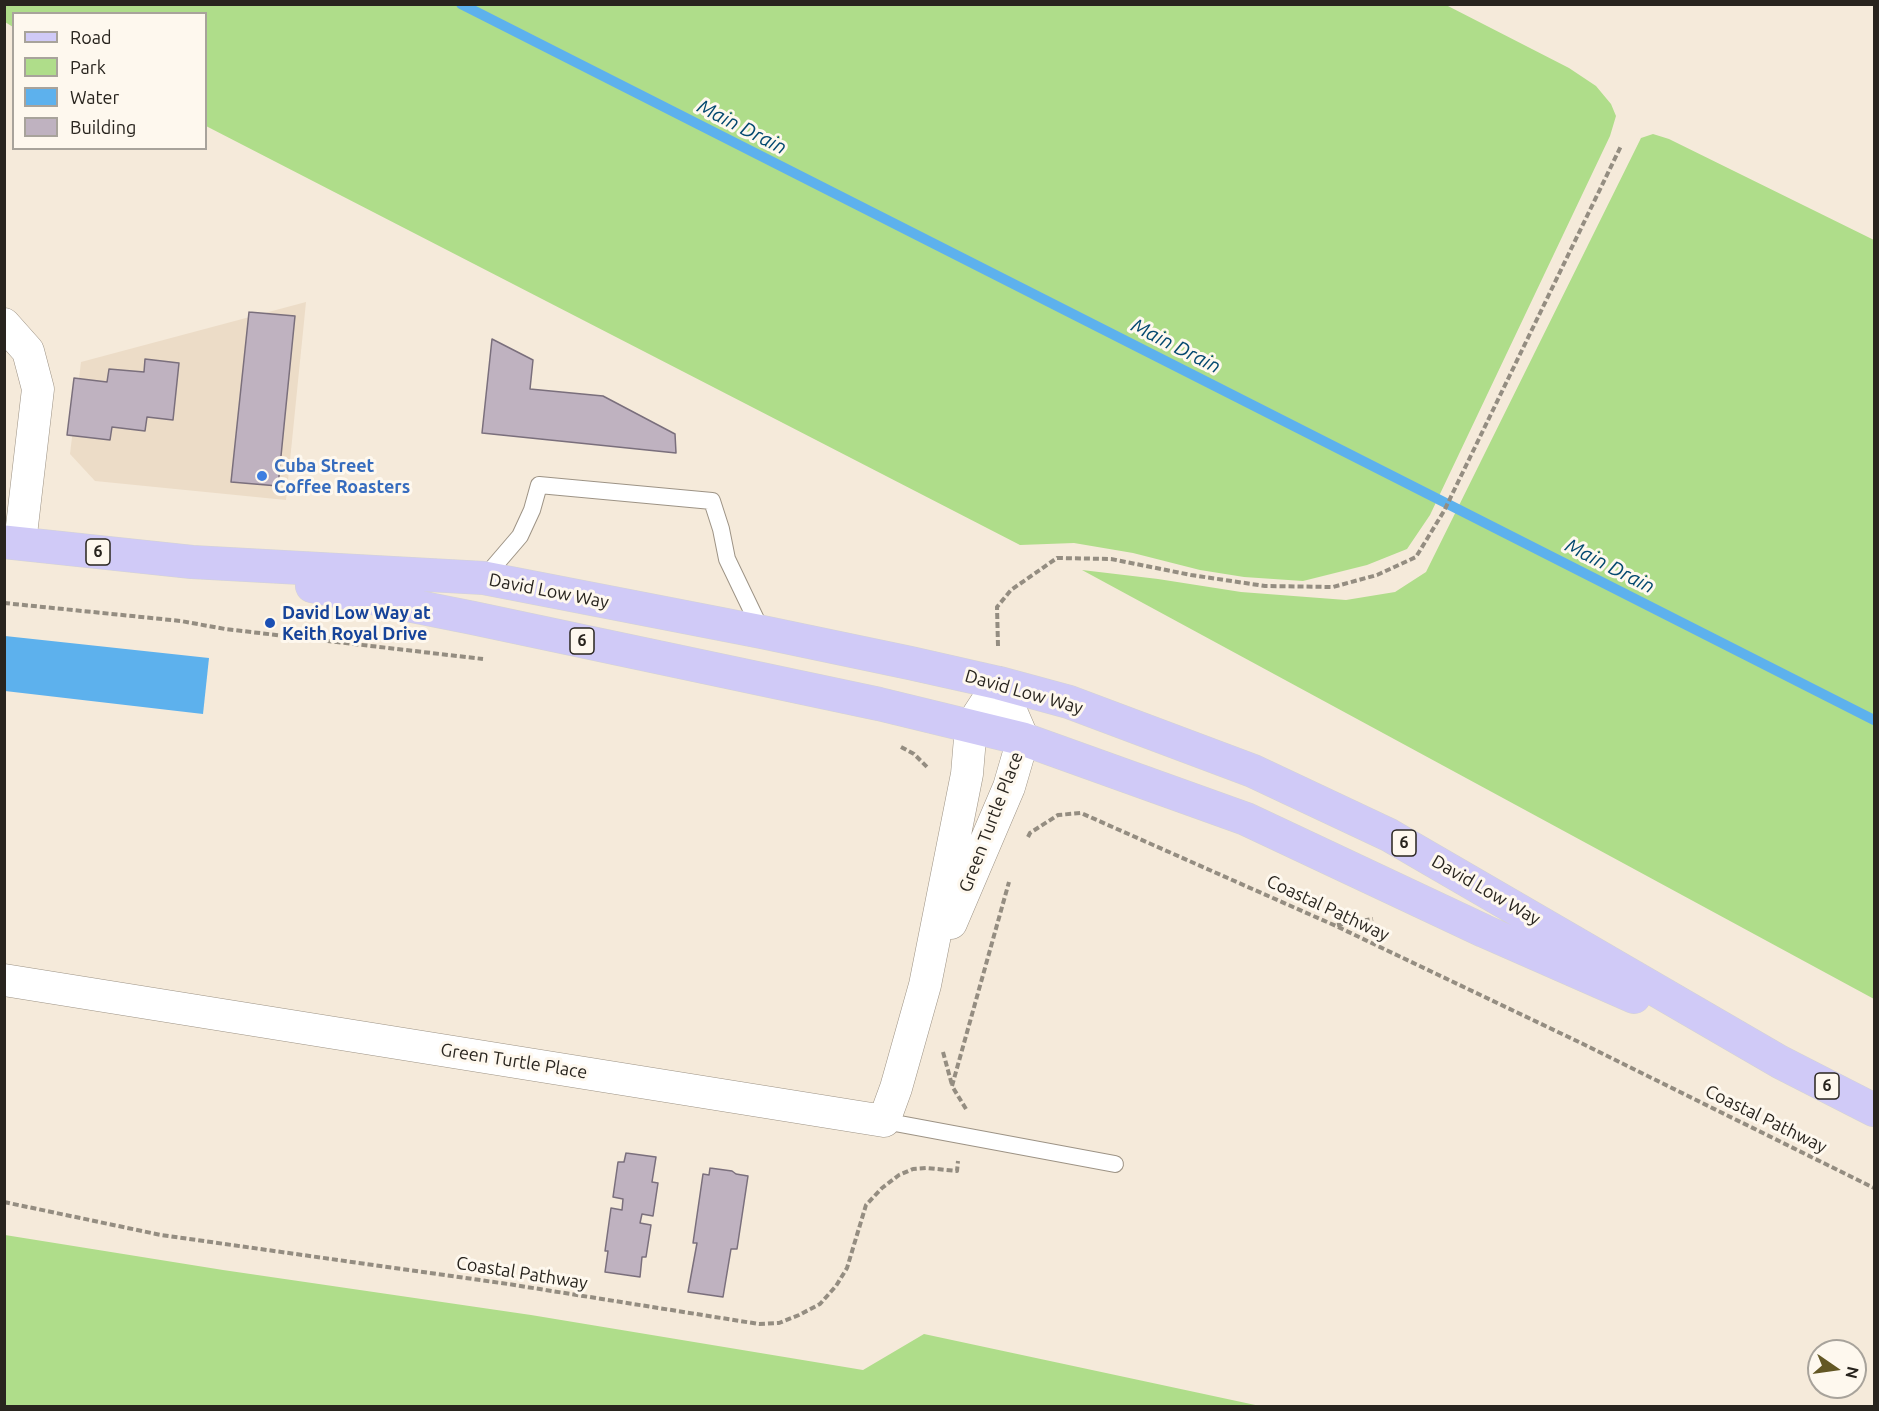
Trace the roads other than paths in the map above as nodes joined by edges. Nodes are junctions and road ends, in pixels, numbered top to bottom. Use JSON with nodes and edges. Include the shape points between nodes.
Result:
{"nodes":[{"id":1,"x":4,"y":324,"type":"edge"},
{"id":2,"x":12,"y":543,"type":"edge"},
{"id":3,"x":192,"y":562,"type":"junction"},
{"id":4,"x":484,"y":578,"type":"junction"},
{"id":5,"x":762,"y":632,"type":"junction"},
{"id":6,"x":999,"y":683,"type":"junction"},
{"id":7,"x":971,"y":726,"type":"junction"},
{"id":8,"x":1023,"y":739,"type":"junction"},
{"id":9,"x":4,"y":980,"type":"edge"},
{"id":10,"x":925,"y":985,"type":"junction"},
{"id":11,"x":1780,"y":1062,"type":"junction"},
{"id":12,"x":1875,"y":1110,"type":"edge"},
{"id":13,"x":884,"y":1121,"type":"junction"},
{"id":14,"x":1115,"y":1164,"type":"dead end"}],
"edges":[{"from":1,"to":2,"type":"street","via":[[28,351],[38,389]]},
{"from":2,"to":3,"type":"main road","name":"David Low Way","number":"6"},
{"from":3,"to":4,"type":"main road","name":"David Low Way","number":"6"},
{"from":3,"to":7,"type":"main road","name":"David Low Way","number":"6","via":[[473,618]]},
{"from":4,"to":5,"type":"main road","name":"David Low Way","number":"6"},
{"from":4,"to":5,"type":"lane","via":[[520,536],[539,485],[712,501],[727,560]]},
{"from":5,"to":6,"type":"main road","name":"David Low Way","number":"6"},
{"from":6,"to":7,"type":"street","name":"Green Turtle Place"},
{"from":6,"to":8,"type":"street","name":"Green Turtle Place"},
{"from":6,"to":11,"type":"main road","name":"David Low Way","number":"6","via":[[1069,702],[1253,771],[1389,835]]},
{"from":7,"to":8,"type":"main road","name":"David Low Way","number":"6"},
{"from":7,"to":10,"type":"street","name":"Green Turtle Place","via":[[968,774]]},
{"from":8,"to":10,"type":"street","name":"Green Turtle Place","via":[[1009,787]]},
{"from":8,"to":11,"type":"main road","name":"David Low Way","number":"6","via":[[1246,819],[1484,931]]},
{"from":9,"to":13,"type":"street","name":"Green Turtle Place"},
{"from":10,"to":13,"type":"street","name":"Green Turtle Place"},
{"from":11,"to":12,"type":"main road","name":"David Low Way","number":"6"},
{"from":13,"to":14,"type":"lane"}]}
